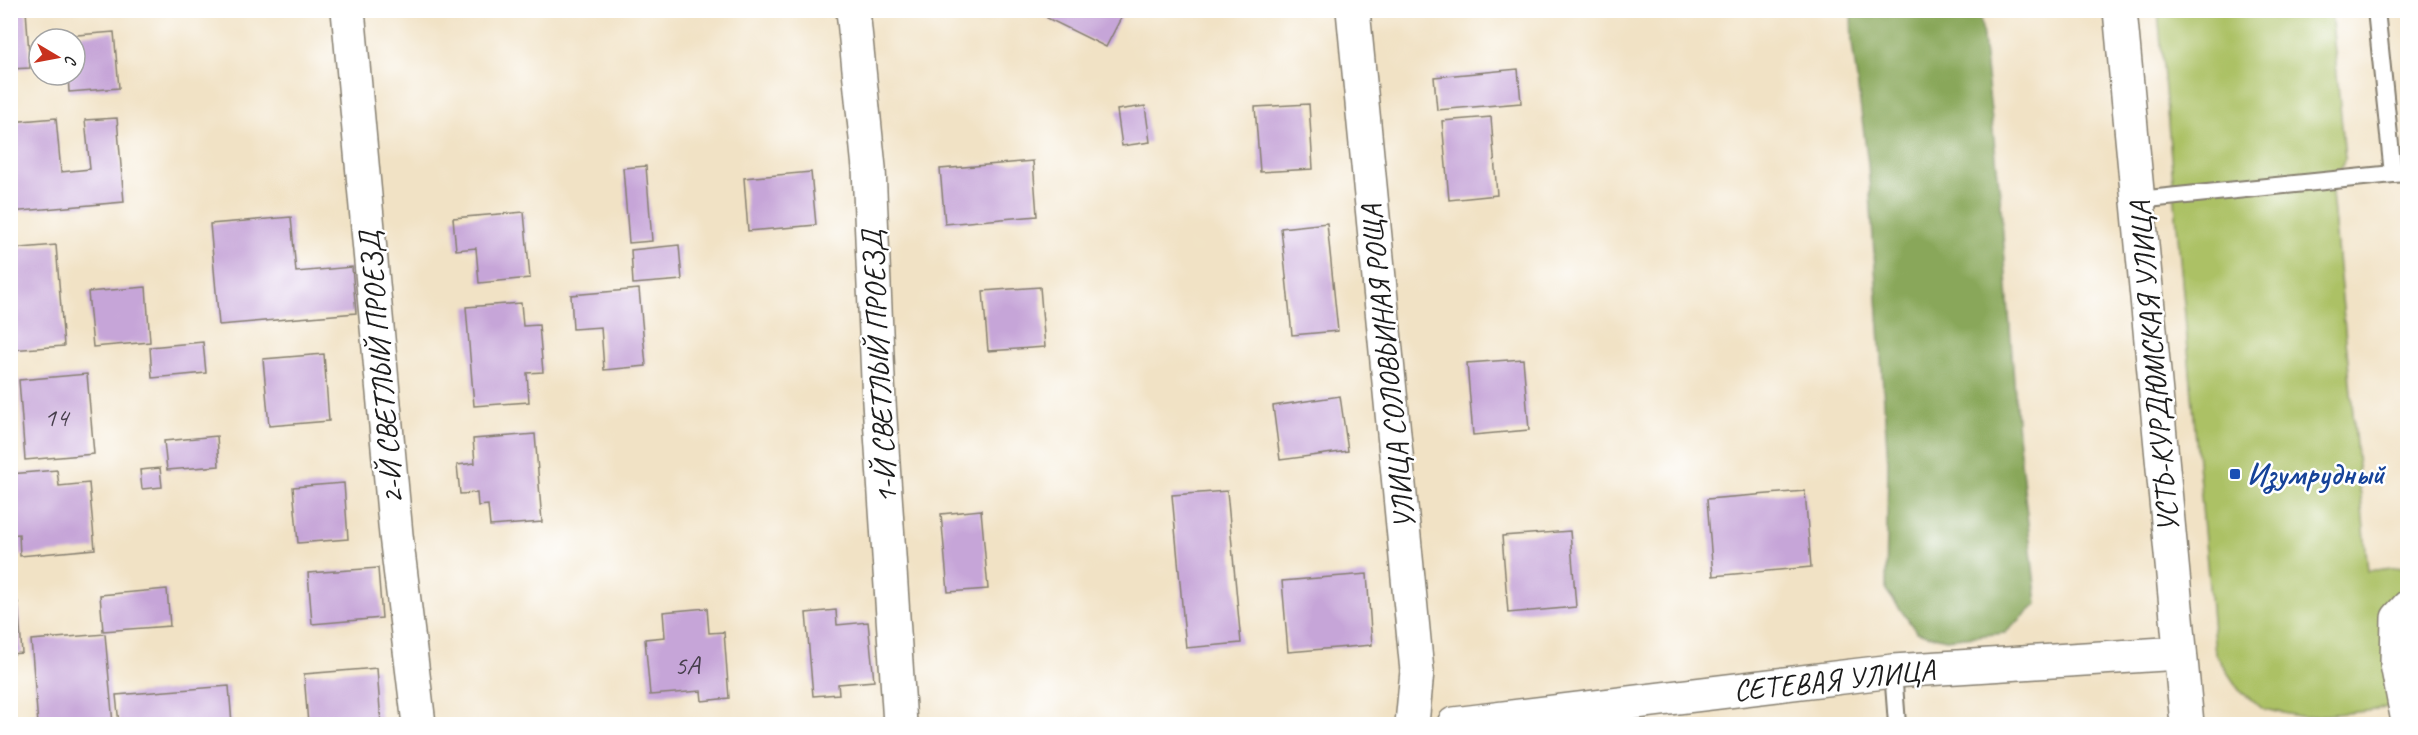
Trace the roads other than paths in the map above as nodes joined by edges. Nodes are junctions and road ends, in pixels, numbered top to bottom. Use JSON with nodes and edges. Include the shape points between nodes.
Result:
{"nodes":[{"id":1,"x":348,"y":10,"type":"edge"},
{"id":2,"x":853,"y":10,"type":"edge"},
{"id":3,"x":1353,"y":10,"type":"edge"},
{"id":4,"x":2120,"y":10,"type":"edge"},
{"id":5,"x":2376,"y":10,"type":"edge"},
{"id":6,"x":2400,"y":174,"type":"edge"},
{"id":7,"x":2138,"y":200,"type":"junction"},
{"id":8,"x":2408,"y":607,"type":"edge"},
{"id":9,"x":2180,"y":653,"type":"junction"},
{"id":10,"x":1893,"y":671,"type":"junction"},
{"id":11,"x":2406,"y":723,"type":"edge"},
{"id":12,"x":419,"y":724,"type":"edge"},
{"id":13,"x":900,"y":724,"type":"edge"},
{"id":14,"x":1412,"y":724,"type":"edge"},
{"id":15,"x":1454,"y":724,"type":"edge"},
{"id":16,"x":1897,"y":724,"type":"edge"},
{"id":17,"x":2187,"y":724,"type":"edge"}],
"edges":[{"from":1,"to":12,"type":"street","name":"2-Й СВЕТЛЫЙ ПРОЕЗД","via":[[396,535]]},
{"from":2,"to":13,"type":"street","name":"1-Й СВЕТЛЫЙ ПРОЕЗД","via":[[869,168],[879,402]]},
{"from":3,"to":14,"type":"street","name":"УЛИЦА СОЛОВЬИНАЯ РОЩА","via":[[1417,672]]},
{"from":4,"to":7,"type":"street","name":"УСТЬ-КУРДЮМСКАЯ УЛИЦА"},
{"from":5,"to":6,"type":"lane"},
{"from":6,"to":7,"type":"lane"},
{"from":7,"to":9,"type":"street","name":"УСТЬ-КУРДЮМСКАЯ УЛИЦА"},
{"from":8,"to":11,"type":"street","via":[[2398,618],[2397,664]]},
{"from":9,"to":10,"type":"street","name":"СЕТЕВАЯ УЛИЦА"},
{"from":9,"to":17,"type":"street","name":"УСТЬ-КУРДЮМСКАЯ УЛИЦА"},
{"from":10,"to":15,"type":"street","name":"СЕТЕВАЯ УЛИЦА"},
{"from":10,"to":16,"type":"lane"}]}
